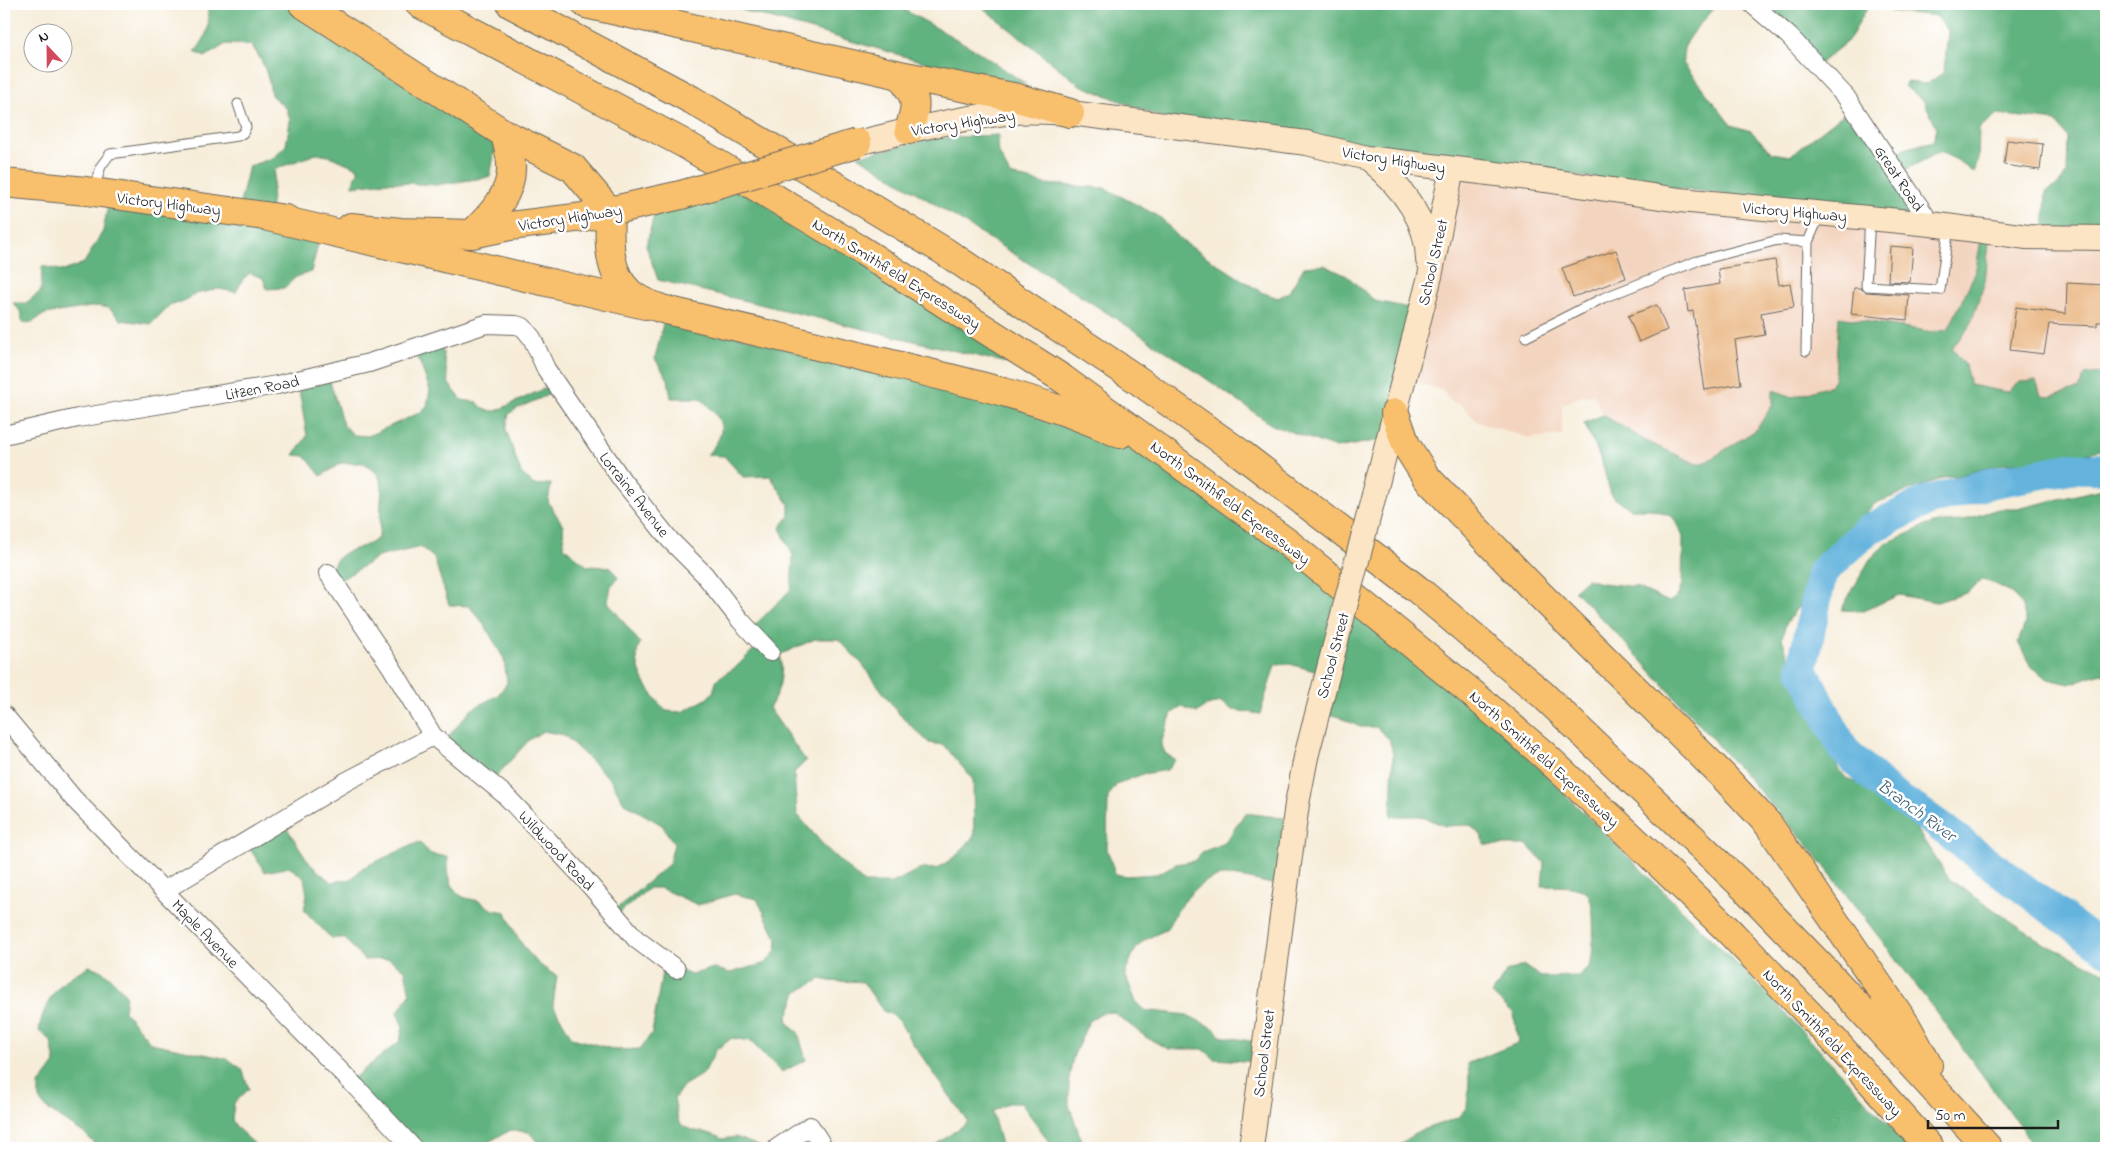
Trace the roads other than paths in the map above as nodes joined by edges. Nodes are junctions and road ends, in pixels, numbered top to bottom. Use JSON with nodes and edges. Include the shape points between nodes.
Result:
{"nodes":[{"id":1,"x":303,"y":4,"type":"edge"},
{"id":2,"x":420,"y":4,"type":"edge"},
{"id":3,"x":511,"y":4,"type":"edge"},
{"id":4,"x":586,"y":4,"type":"edge"},
{"id":5,"x":1752,"y":4,"type":"edge"},
{"id":6,"x":900,"y":75,"type":"junction"},
{"id":7,"x":238,"y":104,"type":"dead end"},
{"id":8,"x":1070,"y":113,"type":"junction"},
{"id":9,"x":909,"y":130,"type":"junction"},
{"id":10,"x":505,"y":134,"type":"junction"},
{"id":11,"x":857,"y":143,"type":"joint"},
{"id":12,"x":1366,"y":158,"type":"junction"},
{"id":13,"x":1452,"y":169,"type":"junction"},
{"id":14,"x":4,"y":183,"type":"edge"},
{"id":15,"x":93,"y":193,"type":"junction"},
{"id":16,"x":610,"y":212,"type":"junction"},
{"id":17,"x":1820,"y":213,"type":"junction"},
{"id":18,"x":264,"y":216,"type":"junction"},
{"id":19,"x":1870,"y":218,"type":"junction"},
{"id":20,"x":1940,"y":225,"type":"junction"},
{"id":21,"x":472,"y":234,"type":"junction"},
{"id":22,"x":2106,"y":238,"type":"edge"},
{"id":23,"x":1808,"y":242,"type":"junction"},
{"id":24,"x":1430,"y":276,"type":"junction"},
{"id":25,"x":662,"y":309,"type":"junction"},
{"id":26,"x":516,"y":325,"type":"joint"},
{"id":27,"x":1526,"y":338,"type":"dead end"},
{"id":28,"x":1806,"y":351,"type":"dead end"},
{"id":29,"x":1395,"y":413,"type":"junction"},
{"id":30,"x":4,"y":435,"type":"edge"},
{"id":31,"x":1212,"y":486,"type":"junction"},
{"id":32,"x":328,"y":573,"type":"dead end"},
{"id":33,"x":770,"y":652,"type":"dead end"},
{"id":34,"x":4,"y":715,"type":"edge"},
{"id":35,"x":433,"y":736,"type":"junction"},
{"id":36,"x":165,"y":890,"type":"junction"},
{"id":37,"x":676,"y":969,"type":"dead end"},
{"id":38,"x":1952,"y":1108,"type":"junction"},
{"id":39,"x":413,"y":1148,"type":"edge"},
{"id":40,"x":777,"y":1148,"type":"edge"},
{"id":41,"x":824,"y":1148,"type":"edge"},
{"id":42,"x":1251,"y":1148,"type":"edge"},
{"id":43,"x":1930,"y":1148,"type":"edge"},
{"id":44,"x":1988,"y":1148,"type":"edge"}],
"edges":[{"from":1,"to":10,"type":"main road"},
{"from":2,"to":31,"type":"main road","name":"North Smithfield Expressway","via":[[683,143],[858,248],[1063,379]]},
{"from":3,"to":38,"type":"main road","via":[[692,100],[944,251],[1136,378],[1256,465],[1417,589],[1542,694],[1750,892]]},
{"from":4,"to":6,"type":"main road"},
{"from":5,"to":20,"type":"street","name":"Great Road","via":[[1789,36],[1846,98]]},
{"from":6,"to":8,"type":"main road","via":[[1018,98]]},
{"from":6,"to":9,"type":"main road","via":[[914,95],[915,112]]},
{"from":7,"to":15,"type":"lane","via":[[246,127],[243,133],[110,154],[100,166]]},
{"from":8,"to":9,"type":"main road","name":"Victory Highway","via":[[1005,113]]},
{"from":8,"to":12,"type":"main road","name":"Victory Highway","via":[[1307,143]]},
{"from":9,"to":11,"type":"main road","name":"Victory Highway"},
{"from":10,"to":16,"type":"main road","via":[[573,168]]},
{"from":10,"to":21,"type":"main road","via":[[511,164],[508,190]]},
{"from":11,"to":16,"type":"main road","name":"Victory Highway","bridge":true,"via":[[681,195]]},
{"from":12,"to":13,"type":"main road","name":"Victory Highway"},
{"from":12,"to":24,"type":"main road","via":[[1407,198],[1422,227]]},
{"from":13,"to":17,"type":"main road","name":"Victory Highway","via":[[1680,200]]},
{"from":13,"to":24,"type":"main road","name":"School Street"},
{"from":14,"to":15,"type":"main road","name":"Victory Highway"},
{"from":15,"to":18,"type":"main road","name":"Victory Highway"},
{"from":16,"to":21,"type":"main road","name":"Victory Highway"},
{"from":16,"to":25,"type":"main road","via":[[611,252],[617,276],[630,293]]},
{"from":17,"to":19,"type":"main road","name":"Victory Highway"},
{"from":17,"to":23,"type":"lane"},
{"from":18,"to":21,"type":"main road","name":"Victory Highway","via":[[401,232]]},
{"from":18,"to":25,"type":"main road"},
{"from":19,"to":20,"type":"main road","name":"Victory Highway"},
{"from":19,"to":20,"type":"lane","via":[[1866,286],[1940,290]]},
{"from":20,"to":22,"type":"main road","via":[[2027,237]]},
{"from":23,"to":27,"type":"lane","via":[[1778,240],[1696,261],[1602,298]]},
{"from":23,"to":28,"type":"lane"},
{"from":24,"to":29,"type":"main road","name":"School Street"},
{"from":25,"to":31,"type":"main road","via":[[940,374],[1036,400],[1131,439]]},
{"from":26,"to":30,"type":"street","name":"Litzen Road","via":[[486,324],[369,363],[277,385],[78,418]]},
{"from":26,"to":33,"type":"street","name":"Lorraine Avenue","via":[[523,327],[532,338],[546,369],[622,480],[670,540],[704,574]]},
{"from":29,"to":38,"type":"main road","via":[[1406,445],[1426,477],[1768,824],[1906,1025]]},
{"from":29,"to":42,"type":"main road","name":"School Street","bridge":true,"via":[[1306,757]]},
{"from":31,"to":43,"type":"main road","name":"North Smithfield Expressway","via":[[1364,602],[1543,754],[1727,930],[1832,1038]]},
{"from":32,"to":35,"type":"street","name":"Wildwood Road"},
{"from":34,"to":36,"type":"street","name":"Maple Avenue","via":[[73,798]]},
{"from":35,"to":36,"type":"street","via":[[347,781]]},
{"from":35,"to":37,"type":"street","name":"Wildwood Road","via":[[504,795],[582,876],[636,940]]},
{"from":36,"to":39,"type":"street","name":"Maple Avenue"},
{"from":38,"to":44,"type":"main road"},
{"from":40,"to":41,"type":"street","via":[[810,1126]]}]}
